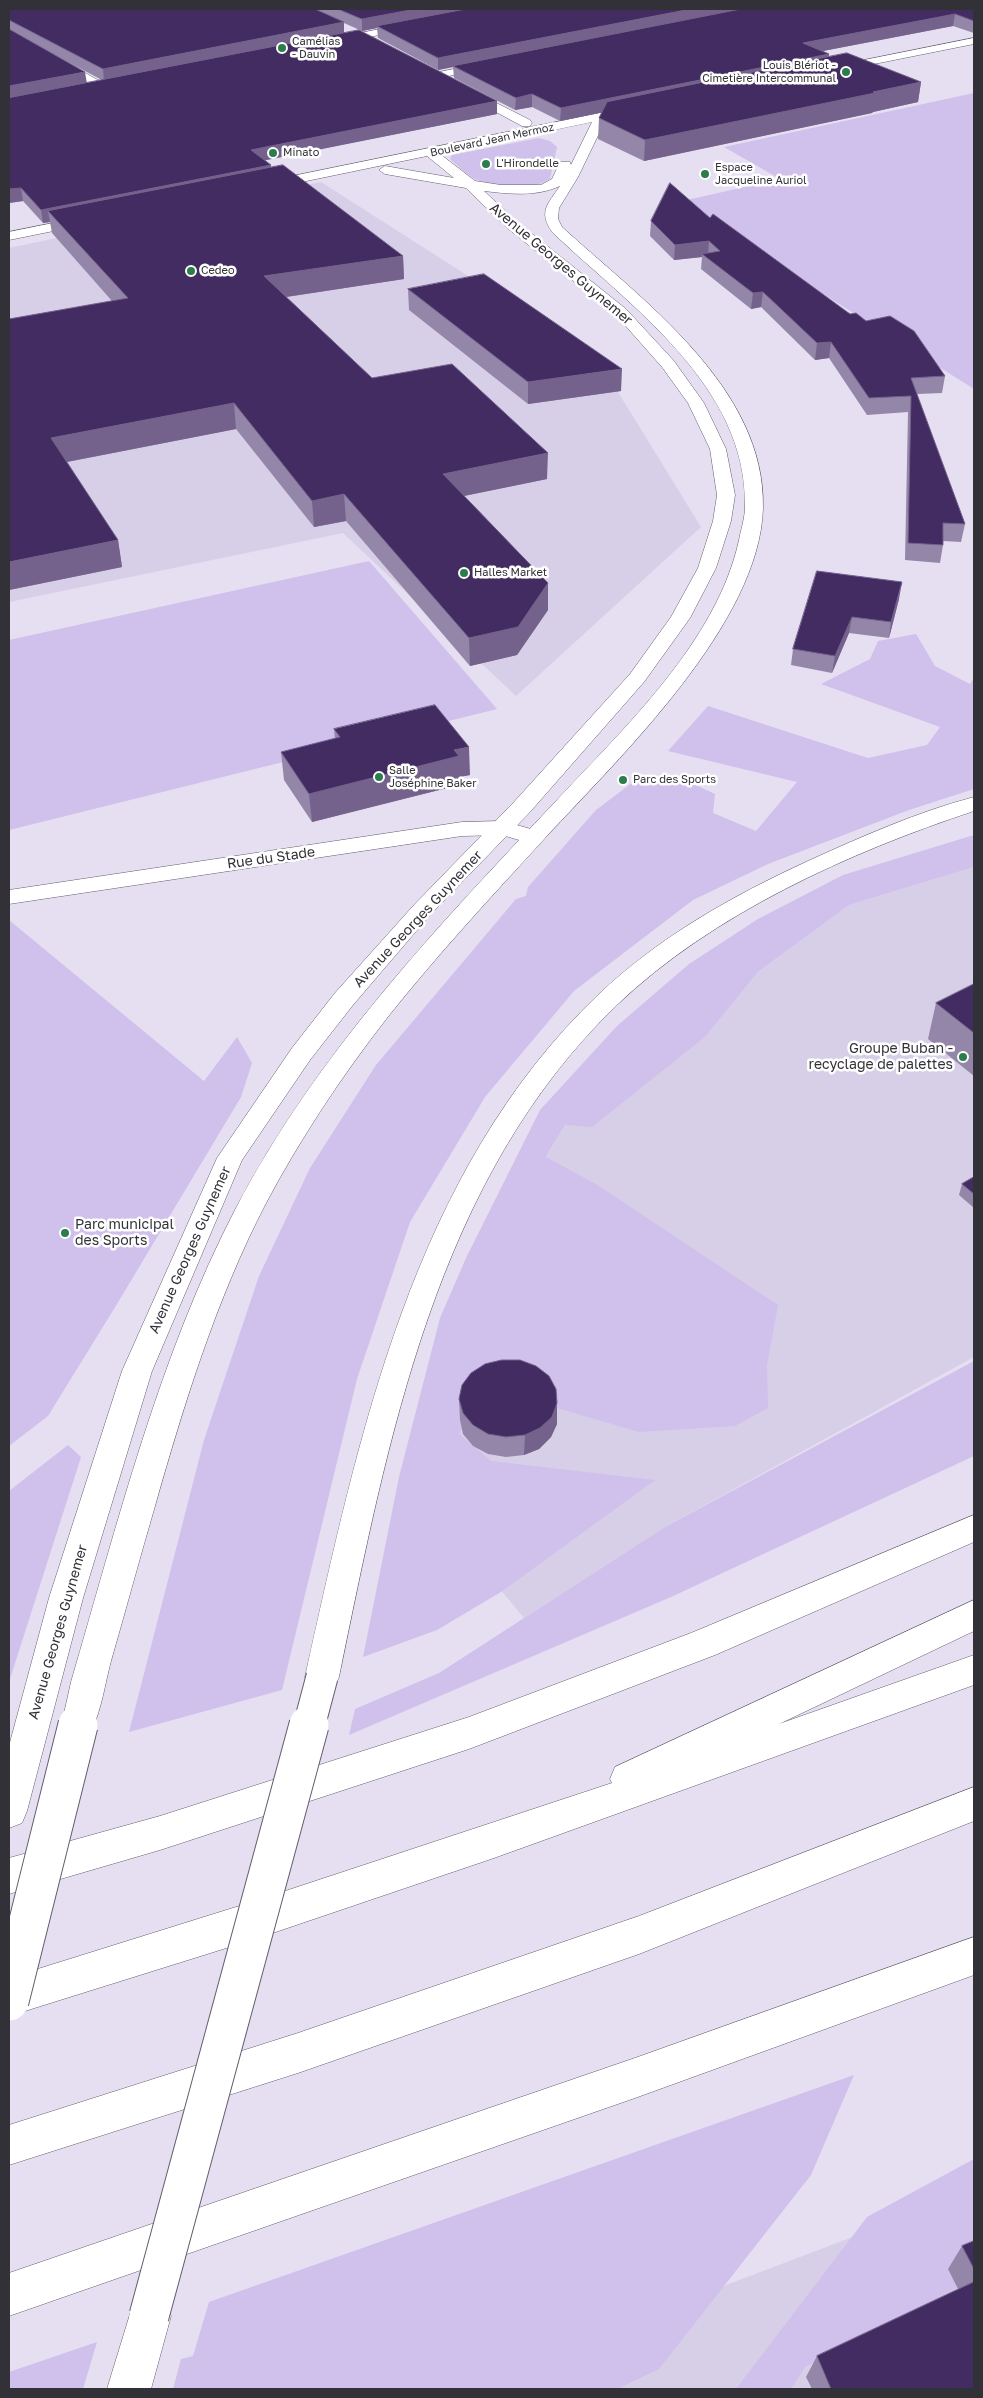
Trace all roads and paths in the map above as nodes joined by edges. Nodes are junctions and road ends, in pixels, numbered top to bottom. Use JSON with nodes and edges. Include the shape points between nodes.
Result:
{"nodes":[{"id":1,"x":424,"y":24,"type":"edge"},
{"id":2,"x":341,"y":27,"type":"edge"},
{"id":3,"x":9,"y":34,"type":"edge"},
{"id":4,"x":974,"y":34,"type":"edge"},
{"id":5,"x":362,"y":36,"type":"junction"},
{"id":6,"x":974,"y":41,"type":"edge"},
{"id":7,"x":318,"y":44,"type":"edge"},
{"id":8,"x":380,"y":45,"type":"edge"},
{"id":9,"x":502,"y":62,"type":"edge"},
{"id":10,"x":88,"y":90,"type":"edge"},
{"id":11,"x":601,"y":117,"type":"junction"},
{"id":12,"x":526,"y":123,"type":"junction"},
{"id":13,"x":540,"y":130,"type":"junction"},
{"id":14,"x":459,"y":137,"type":"junction"},
{"id":15,"x":431,"y":153,"type":"junction"},
{"id":16,"x":359,"y":168,"type":"junction"},
{"id":17,"x":568,"y":172,"type":"junction"},
{"id":18,"x":470,"y":184,"type":"junction"},
{"id":19,"x":9,"y":227,"type":"edge"},
{"id":20,"x":9,"y":236,"type":"edge"},
{"id":21,"x":754,"y":478,"type":"junction"},
{"id":22,"x":726,"y":495,"type":"junction"},
{"id":23,"x":722,"y":521,"type":"junction"},
{"id":24,"x":726,"y":606,"type":"junction"},
{"id":25,"x":974,"y":804,"type":"edge"},
{"id":26,"x":974,"y":817,"type":"edge"},
{"id":27,"x":518,"y":832,"type":"junction"},
{"id":28,"x":833,"y":858,"type":"junction"},
{"id":29,"x":9,"y":897,"type":"edge"},
{"id":30,"x":974,"y":1528,"type":"edge"},
{"id":31,"x":974,"y":1615,"type":"edge"},
{"id":32,"x":974,"y":1670,"type":"edge"},
{"id":33,"x":974,"y":1804,"type":"edge"},
{"id":34,"x":9,"y":1811,"type":"edge"},
{"id":35,"x":498,"y":1841,"type":"junction"},
{"id":36,"x":9,"y":1876,"type":"edge"},
{"id":37,"x":974,"y":1956,"type":"edge"},
{"id":38,"x":9,"y":1996,"type":"edge"},
{"id":39,"x":9,"y":2000,"type":"edge"},
{"id":40,"x":9,"y":2145,"type":"edge"},
{"id":41,"x":9,"y":2295,"type":"edge"},
{"id":42,"x":129,"y":2389,"type":"edge"}],
"edges":[{"from":1,"to":5,"type":"main road"},
{"from":2,"to":5,"type":"main road"},
{"from":3,"to":10,"type":"main road","via":[[108,86]]},
{"from":4,"to":6,"type":"main road","via":[[819,68]]},
{"from":5,"to":7,"type":"main road"},
{"from":5,"to":8,"type":"main road"},
{"from":9,"to":12,"type":"main road","via":[[431,74]]},
{"from":11,"to":12,"type":"main road","name":"Boulevard Jean Mermoz","via":[[628,107]]},
{"from":11,"to":13,"type":"main road","name":"Boulevard Jean Mermoz"},
{"from":11,"to":17,"type":"main road","name":"Avenue Georges Guynemer","via":[[581,158]]},
{"from":12,"to":13,"type":"main road"},
{"from":12,"to":14,"type":"main road","name":"Boulevard Jean Mermoz"},
{"from":13,"to":15,"type":"main road","name":"Boulevard Jean Mermoz"},
{"from":13,"to":17,"type":"main road","via":[[562,144]]},
{"from":14,"to":15,"type":"main road","via":[[430,147]]},
{"from":14,"to":16,"type":"main road","name":"Boulevard Jean Mermoz","via":[[248,184]]},
{"from":15,"to":16,"type":"main road","name":"Boulevard Jean Mermoz"},
{"from":15,"to":18,"type":"main road","name":"Avenue Georges Guynemer"},
{"from":16,"to":18,"type":"main road","via":[[414,173]]},
{"from":17,"to":18,"type":"main road","via":[[556,183],[534,190]]},
{"from":17,"to":21,"type":"main road","name":"Avenue Georges Guynemer","via":[[552,208],[552,219],[557,229],[657,322],[700,368],[731,414],[745,444]]},
{"from":18,"to":22,"type":"main road","name":"Avenue Georges Guynemer","via":[[511,224],[621,312],[647,338],[696,403],[709,428],[718,449]]},
{"from":19,"to":20,"type":"main road","via":[[100,213]]},
{"from":21,"to":22,"type":"main road"},
{"from":21,"to":24,"type":"main road","name":"Avenue Georges Guynemer","via":[[754,512]]},
{"from":22,"to":23,"type":"main road","name":"Avenue Georges Guynemer"},
{"from":23,"to":24,"type":"main road","via":[[738,540],[727,572]]},
{"from":23,"to":27,"type":"main road","name":"Avenue Georges Guynemer","via":[[706,568],[680,618]]},
{"from":24,"to":27,"type":"main road","name":"Avenue Georges Guynemer","via":[[634,731]]},
{"from":25,"to":28,"type":"main road"},
{"from":26,"to":28,"type":"main road"},
{"from":27,"to":29,"type":"main road","name":"Rue du Stade","via":[[462,829]]},
{"from":27,"to":34,"type":"main road","name":"Avenue Georges Guynemer","via":[[422,910],[301,1054],[230,1158],[137,1372],[66,1598]]},
{"from":27,"to":39,"type":"main road","name":"Avenue Georges Guynemer","bridge":true,"via":[[331,1074],[282,1152],[228,1251],[200,1322],[148,1479],[88,1682]]},
{"from":28,"to":42,"type":"main road","bridge":true,"via":[[738,903],[679,941],[578,1030],[516,1110],[484,1162],[455,1219],[427,1281],[403,1350],[360,1500],[322,1677]]},
{"from":30,"to":36,"type":"main road","via":[[703,1644],[469,1733],[160,1833]]},
{"from":31,"to":35,"type":"main road"},
{"from":32,"to":35,"type":"main road"},
{"from":33,"to":40,"type":"main road","via":[[639,1935],[298,2053]]},
{"from":35,"to":38,"type":"main road"},
{"from":37,"to":41,"type":"main road","via":[[644,2075]]}]}
